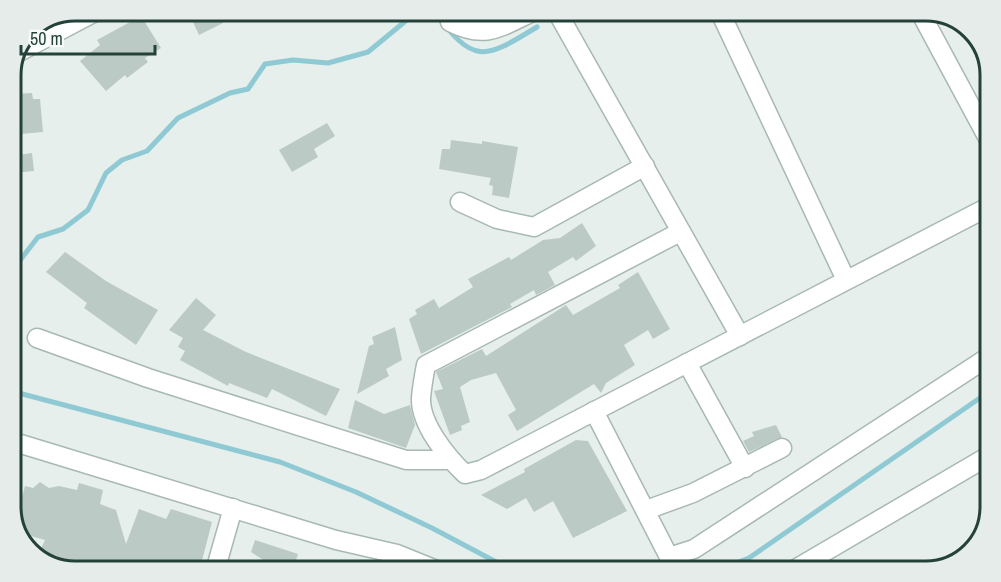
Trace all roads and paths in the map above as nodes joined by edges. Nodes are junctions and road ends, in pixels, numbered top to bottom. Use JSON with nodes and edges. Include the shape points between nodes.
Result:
{"nodes":[{"id":1,"x":78,"y":21,"type":"edge"},
{"id":2,"x":512,"y":21,"type":"edge"},
{"id":3,"x":562,"y":21,"type":"edge"},
{"id":4,"x":724,"y":21,"type":"edge"},
{"id":5,"x":927,"y":21,"type":"edge"},
{"id":6,"x":450,"y":22,"type":"dead end"},
{"id":7,"x":30,"y":46,"type":"edge"},
{"id":8,"x":980,"y":123,"type":"edge"},
{"id":9,"x":645,"y":166,"type":"junction"},
{"id":10,"x":460,"y":202,"type":"dead end"},
{"id":11,"x":980,"y":211,"type":"edge"},
{"id":12,"x":680,"y":232,"type":"junction"},
{"id":13,"x":846,"y":280,"type":"junction"},
{"id":14,"x":740,"y":336,"type":"junction"},
{"id":15,"x":37,"y":338,"type":"dead end"},
{"id":16,"x":687,"y":363,"type":"junction"},
{"id":17,"x":980,"y":363,"type":"edge"},
{"id":18,"x":594,"y":411,"type":"junction"},
{"id":19,"x":21,"y":444,"type":"edge"},
{"id":20,"x":782,"y":448,"type":"dead end"},
{"id":21,"x":451,"y":460,"type":"junction"},
{"id":22,"x":980,"y":461,"type":"edge"},
{"id":23,"x":745,"y":468,"type":"junction"},
{"id":24,"x":233,"y":508,"type":"junction"},
{"id":25,"x":646,"y":510,"type":"junction"},
{"id":26,"x":218,"y":561,"type":"edge"},
{"id":27,"x":413,"y":561,"type":"edge"},
{"id":28,"x":811,"y":561,"type":"edge"}],
"edges":[{"from":1,"to":7,"type":"street"},
{"from":2,"to":6,"type":"street","via":[[487,32],[469,32]]},
{"from":3,"to":9,"type":"street"},
{"from":4,"to":13,"type":"street"},
{"from":5,"to":8,"type":"street"},
{"from":9,"to":10,"type":"street","via":[[534,227],[497,219]]},
{"from":9,"to":12,"type":"street"},
{"from":11,"to":13,"type":"street"},
{"from":12,"to":14,"type":"street"},
{"from":12,"to":21,"type":"street","via":[[426,365],[421,400],[431,431]]},
{"from":13,"to":14,"type":"street"},
{"from":14,"to":16,"type":"street"},
{"from":15,"to":21,"type":"street","via":[[148,378],[406,460]]},
{"from":16,"to":18,"type":"street"},
{"from":16,"to":23,"type":"street"},
{"from":17,"to":25,"type":"street","via":[[694,549],[669,557]]},
{"from":18,"to":21,"type":"street","via":[[481,470],[465,474]]},
{"from":18,"to":25,"type":"street"},
{"from":19,"to":24,"type":"street"},
{"from":20,"to":23,"type":"street"},
{"from":22,"to":28,"type":"street"},
{"from":23,"to":25,"type":"street"},
{"from":24,"to":26,"type":"street"},
{"from":24,"to":27,"type":"street"}]}
